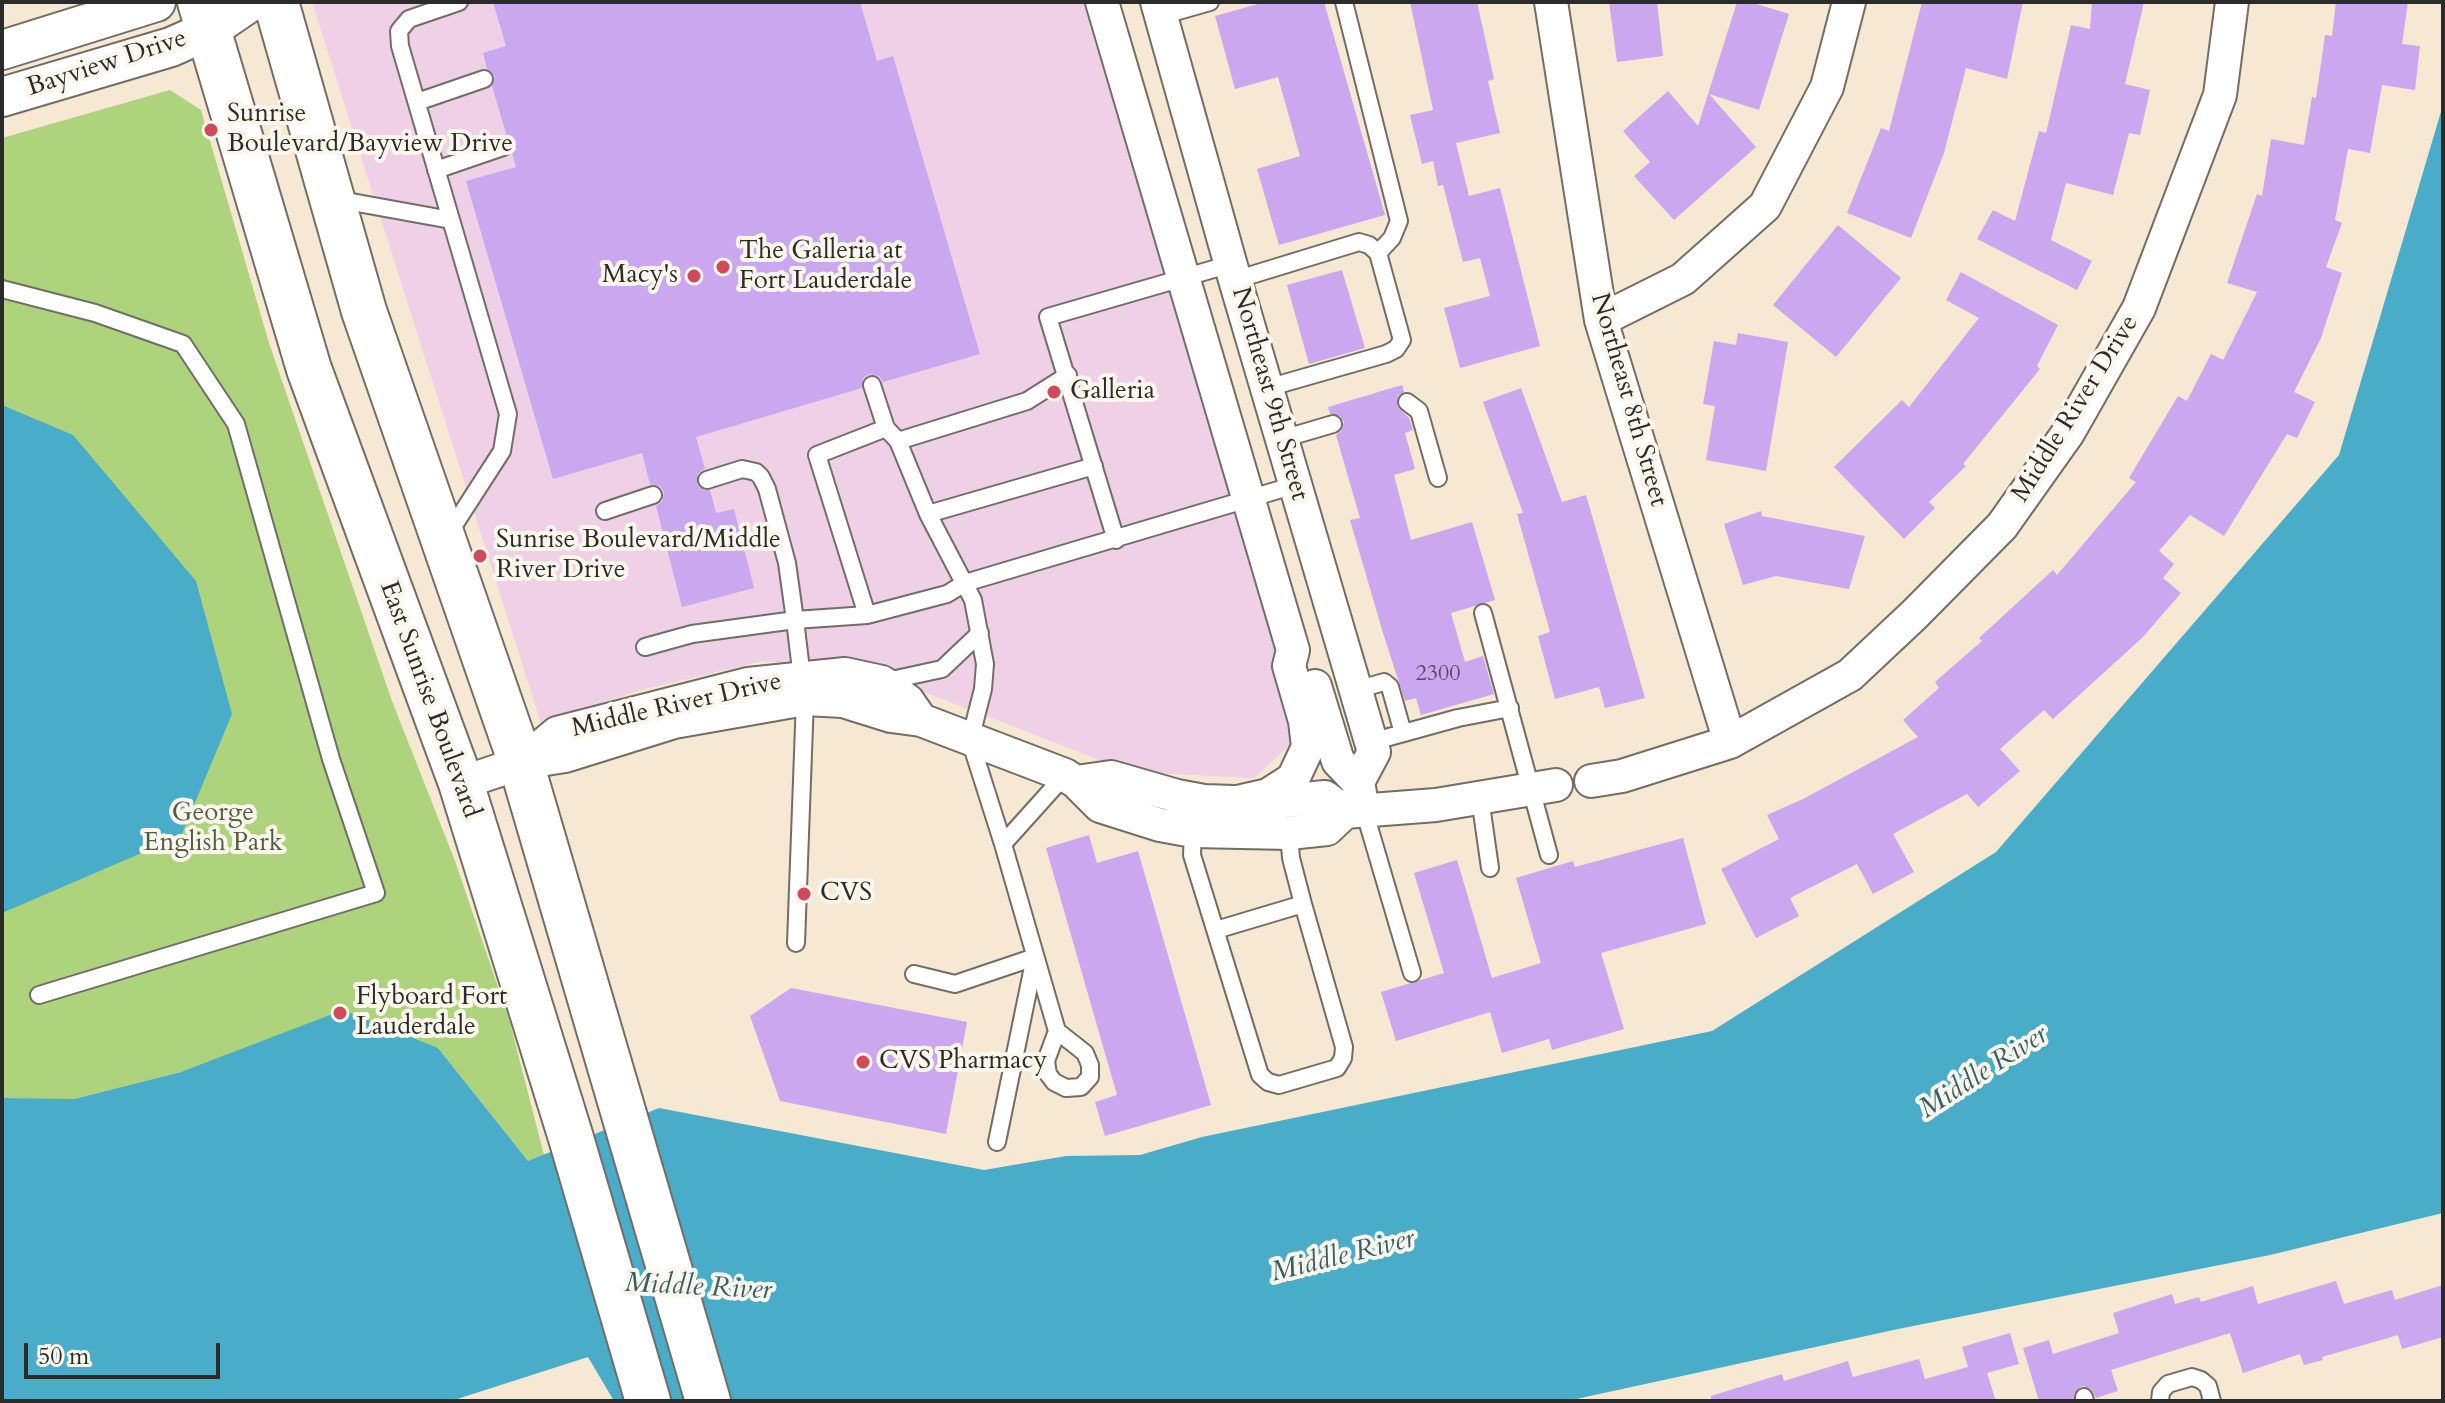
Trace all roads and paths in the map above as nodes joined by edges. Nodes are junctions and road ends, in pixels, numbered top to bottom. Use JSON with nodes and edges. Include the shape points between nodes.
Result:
{"nodes":[{"id":1,"x":156,"y":2,"type":"edge"},
{"id":2,"x":250,"y":2,"type":"edge"},
{"id":3,"x":276,"y":2,"type":"edge"},
{"id":4,"x":459,"y":2,"type":"edge"},
{"id":5,"x":1102,"y":2,"type":"edge"},
{"id":6,"x":1210,"y":2,"type":"edge"},
{"id":7,"x":1344,"y":2,"type":"edge"},
{"id":8,"x":1551,"y":2,"type":"edge"},
{"id":9,"x":1849,"y":2,"type":"edge"},
{"id":10,"x":2232,"y":2,"type":"edge"},
{"id":11,"x":1159,"y":9,"type":"edge"},
{"id":12,"x":205,"y":16,"type":"edge"},
{"id":13,"x":2,"y":50,"type":"edge"},
{"id":14,"x":484,"y":79,"type":"dead end"},
{"id":15,"x":2,"y":97,"type":"edge"},
{"id":16,"x":417,"y":102,"type":"junction"},
{"id":17,"x":503,"y":147,"type":"dead end"},
{"id":18,"x":436,"y":170,"type":"junction"},
{"id":19,"x":333,"y":198,"type":"junction"},
{"id":20,"x":451,"y":220,"type":"junction"},
{"id":21,"x":1378,"y":253,"type":"junction"},
{"id":22,"x":1233,"y":272,"type":"junction"},
{"id":23,"x":1183,"y":278,"type":"junction"},
{"id":24,"x":2,"y":289,"type":"edge"},
{"id":25,"x":1601,"y":320,"type":"junction"},
{"id":26,"x":1068,"y":375,"type":"junction"},
{"id":27,"x":872,"y":385,"type":"dead end"},
{"id":28,"x":1267,"y":388,"type":"junction"},
{"id":29,"x":1407,"y":402,"type":"dead end"},
{"id":30,"x":1333,"y":424,"type":"dead end"},
{"id":31,"x":892,"y":435,"type":"junction"},
{"id":32,"x":1282,"y":439,"type":"junction"},
{"id":33,"x":1094,"y":466,"type":"junction"},
{"id":34,"x":1438,"y":478,"type":"dead end"},
{"id":35,"x":707,"y":480,"type":"dead end"},
{"id":36,"x":1295,"y":485,"type":"junction"},
{"id":37,"x":653,"y":495,"type":"dead end"},
{"id":38,"x":1248,"y":500,"type":"junction"},
{"id":39,"x":605,"y":511,"type":"dead end"},
{"id":40,"x":928,"y":514,"type":"junction"},
{"id":41,"x":1116,"y":540,"type":"junction"},
{"id":42,"x":444,"y":542,"type":"junction"},
{"id":43,"x":965,"y":583,"type":"junction"},
{"id":44,"x":1483,"y":613,"type":"dead end"},
{"id":45,"x":867,"y":615,"type":"junction"},
{"id":46,"x":795,"y":620,"type":"junction"},
{"id":47,"x":980,"y":633,"type":"junction"},
{"id":48,"x":645,"y":647,"type":"dead end"},
{"id":49,"x":1293,"y":650,"type":"junction"},
{"id":50,"x":882,"y":682,"type":"junction"},
{"id":51,"x":804,"y":689,"type":"junction"},
{"id":52,"x":1356,"y":690,"type":"junction"},
{"id":53,"x":1510,"y":708,"type":"junction"},
{"id":54,"x":921,"y":720,"type":"junction"},
{"id":55,"x":1403,"y":733,"type":"junction"},
{"id":56,"x":970,"y":740,"type":"junction"},
{"id":57,"x":1371,"y":742,"type":"junction"},
{"id":58,"x":1730,"y":742,"type":"junction"},
{"id":59,"x":521,"y":763,"type":"junction"},
{"id":60,"x":1071,"y":779,"type":"junction"},
{"id":61,"x":1591,"y":781,"type":"dead end"},
{"id":62,"x":461,"y":783,"type":"junction"},
{"id":63,"x":1544,"y":788,"type":"junction"},
{"id":64,"x":1480,"y":798,"type":"junction"},
{"id":65,"x":1237,"y":802,"type":"junction"},
{"id":66,"x":1356,"y":802,"type":"junction"},
{"id":67,"x":1193,"y":831,"type":"junction"},
{"id":68,"x":1289,"y":833,"type":"junction"},
{"id":69,"x":1003,"y":844,"type":"junction"},
{"id":70,"x":1549,"y":855,"type":"dead end"},
{"id":71,"x":1490,"y":868,"type":"dead end"},
{"id":72,"x":1303,"y":904,"type":"junction"},
{"id":73,"x":1216,"y":930,"type":"junction"},
{"id":74,"x":796,"y":943,"type":"dead end"},
{"id":75,"x":1035,"y":957,"type":"junction"},
{"id":76,"x":1412,"y":973,"type":"dead end"},
{"id":77,"x":914,"y":974,"type":"dead end"},
{"id":78,"x":39,"y":995,"type":"dead end"},
{"id":79,"x":1057,"y":1031,"type":"dead end"},
{"id":80,"x":997,"y":1142,"type":"dead end"},
{"id":81,"x":648,"y":1401,"type":"edge"},
{"id":82,"x":708,"y":1401,"type":"edge"},
{"id":83,"x":2160,"y":1401,"type":"edge"},
{"id":84,"x":2212,"y":1401,"type":"edge"}],
"edges":[{"from":1,"to":13,"type":"street","name":"Bayview Drive"},
{"from":2,"to":12,"type":"street","name":"Bayview Drive"},
{"from":3,"to":19,"type":"main road"},
{"from":4,"to":16,"type":"lane","via":[[409,19],[399,31]]},
{"from":5,"to":23,"type":"street","name":"Northeast 9th Street"},
{"from":6,"to":11,"type":"lane"},
{"from":7,"to":21,"type":"lane","via":[[1399,221]]},
{"from":8,"to":25,"type":"street","name":"Northeast 8th Street"},
{"from":9,"to":25,"type":"street","via":[[1827,87],[1765,206],[1683,279]]},
{"from":10,"to":58,"type":"street","name":"Middle River Drive","via":[[2220,95],[2175,216],[2139,308],[2068,433],[2002,526],[1850,675]]},
{"from":11,"to":22,"type":"street","name":"Northeast 9th Street"},
{"from":12,"to":15,"type":"street","name":"Bayview Drive","via":[[171,47]]},
{"from":12,"to":62,"type":"main road","name":"East Sunrise Boulevard","via":[[309,369]]},
{"from":14,"to":16,"type":"lane"},
{"from":16,"to":18,"type":"lane"},
{"from":17,"to":18,"type":"lane"},
{"from":18,"to":20,"type":"lane"},
{"from":19,"to":20,"type":"lane"},
{"from":19,"to":42,"type":"main road","via":[[364,311]]},
{"from":20,"to":42,"type":"lane","via":[[508,414],[502,451]]},
{"from":21,"to":22,"type":"lane","via":[[1359,242]]},
{"from":21,"to":28,"type":"lane","via":[[1402,340],[1396,349]]},
{"from":22,"to":23,"type":"lane"},
{"from":22,"to":28,"type":"street","name":"Northeast 9th Street"},
{"from":23,"to":26,"type":"lane","via":[[1048,317]]},
{"from":23,"to":38,"type":"street","name":"Northeast 9th Street"},
{"from":24,"to":78,"type":"lane","via":[[95,313],[183,344],[236,424],[331,759],[376,893]]},
{"from":25,"to":58,"type":"street","name":"Northeast 8th Street"},
{"from":26,"to":31,"type":"lane","via":[[1027,401]]},
{"from":26,"to":33,"type":"lane"},
{"from":27,"to":31,"type":"lane"},
{"from":28,"to":32,"type":"street","name":"Northeast 9th Street"},
{"from":29,"to":34,"type":"lane","via":[[1419,411]]},
{"from":30,"to":32,"type":"lane"},
{"from":31,"to":40,"type":"lane"},
{"from":31,"to":45,"type":"lane","via":[[817,455]]},
{"from":32,"to":36,"type":"street","name":"Northeast 9th Street"},
{"from":33,"to":40,"type":"lane"},
{"from":33,"to":41,"type":"lane"},
{"from":35,"to":46,"type":"lane","via":[[742,469],[761,477],[787,563]]},
{"from":36,"to":38,"type":"lane"},
{"from":36,"to":52,"type":"street","name":"Northeast 9th Street"},
{"from":37,"to":39,"type":"lane"},
{"from":38,"to":41,"type":"lane"},
{"from":38,"to":49,"type":"street","name":"Northeast 9th Street"},
{"from":40,"to":43,"type":"lane"},
{"from":41,"to":43,"type":"lane"},
{"from":42,"to":59,"type":"main road"},
{"from":43,"to":45,"type":"lane","via":[[947,594]]},
{"from":43,"to":47,"type":"lane"},
{"from":44,"to":53,"type":"lane"},
{"from":45,"to":46,"type":"lane"},
{"from":46,"to":48,"type":"lane","via":[[692,634]]},
{"from":46,"to":51,"type":"lane"},
{"from":47,"to":50,"type":"lane","via":[[942,669]]},
{"from":47,"to":56,"type":"lane","via":[[983,689]]},
{"from":49,"to":65,"type":"street","name":"Northeast 9th Street","via":[[1289,666],[1308,747],[1293,779],[1268,795]]},
{"from":49,"to":66,"type":"street","name":"Northeast 9th Street","via":[[1308,662]]},
{"from":50,"to":51,"type":"street","name":"Middle River Drive","via":[[845,674]]},
{"from":50,"to":54,"type":"street","name":"Middle River Drive","via":[[908,701]]},
{"from":51,"to":54,"type":"street","name":"Middle River Drive"},
{"from":51,"to":59,"type":"street","name":"Middle River Drive","via":[[748,684],[557,733]]},
{"from":51,"to":74,"type":"lane"},
{"from":52,"to":55,"type":"lane","via":[[1384,682],[1390,687]]},
{"from":52,"to":57,"type":"street","name":"Northeast 9th Street"},
{"from":53,"to":55,"type":"lane"},
{"from":53,"to":63,"type":"lane"},
{"from":54,"to":56,"type":"street","name":"Middle River Drive"},
{"from":55,"to":57,"type":"lane"},
{"from":56,"to":60,"type":"street","name":"Middle River Drive"},
{"from":56,"to":69,"type":"lane"},
{"from":57,"to":66,"type":"street","via":[[1374,752]]},
{"from":58,"to":61,"type":"street","name":"Middle River Drive"},
{"from":59,"to":62,"type":"street","name":"Middle River Drive"},
{"from":59,"to":82,"type":"main road"},
{"from":60,"to":65,"type":"street","name":"Middle River Drive","via":[[1111,777],[1177,796]]},
{"from":60,"to":67,"type":"street","name":"Middle River Drive","via":[[1100,806]]},
{"from":60,"to":69,"type":"lane"},
{"from":62,"to":81,"type":"main road","name":"East Sunrise Boulevard"},
{"from":63,"to":64,"type":"street","name":"Middle River Drive"},
{"from":63,"to":70,"type":"lane"},
{"from":64,"to":66,"type":"street","name":"Middle River Drive","via":[[1436,805]]},
{"from":64,"to":71,"type":"lane"},
{"from":65,"to":66,"type":"street","name":"Middle River Drive","via":[[1325,797]]},
{"from":66,"to":68,"type":"street","name":"Middle River Drive","via":[[1327,829]]},
{"from":66,"to":76,"type":"lane"},
{"from":67,"to":68,"type":"street","name":"Middle River Drive"},
{"from":67,"to":73,"type":"lane","via":[[1192,855]]},
{"from":68,"to":72,"type":"lane"},
{"from":69,"to":75,"type":"lane"},
{"from":72,"to":73,"type":"lane"},
{"from":72,"to":73,"type":"lane","via":[[1344,1047],[1337,1068],[1279,1085],[1260,1075]]},
{"from":75,"to":77,"type":"lane","via":[[955,984]]},
{"from":75,"to":79,"type":"lane"},
{"from":75,"to":80,"type":"lane"},
{"from":83,"to":84,"type":"lane","via":[[2168,1384],[2192,1377],[2208,1386]]}]}
